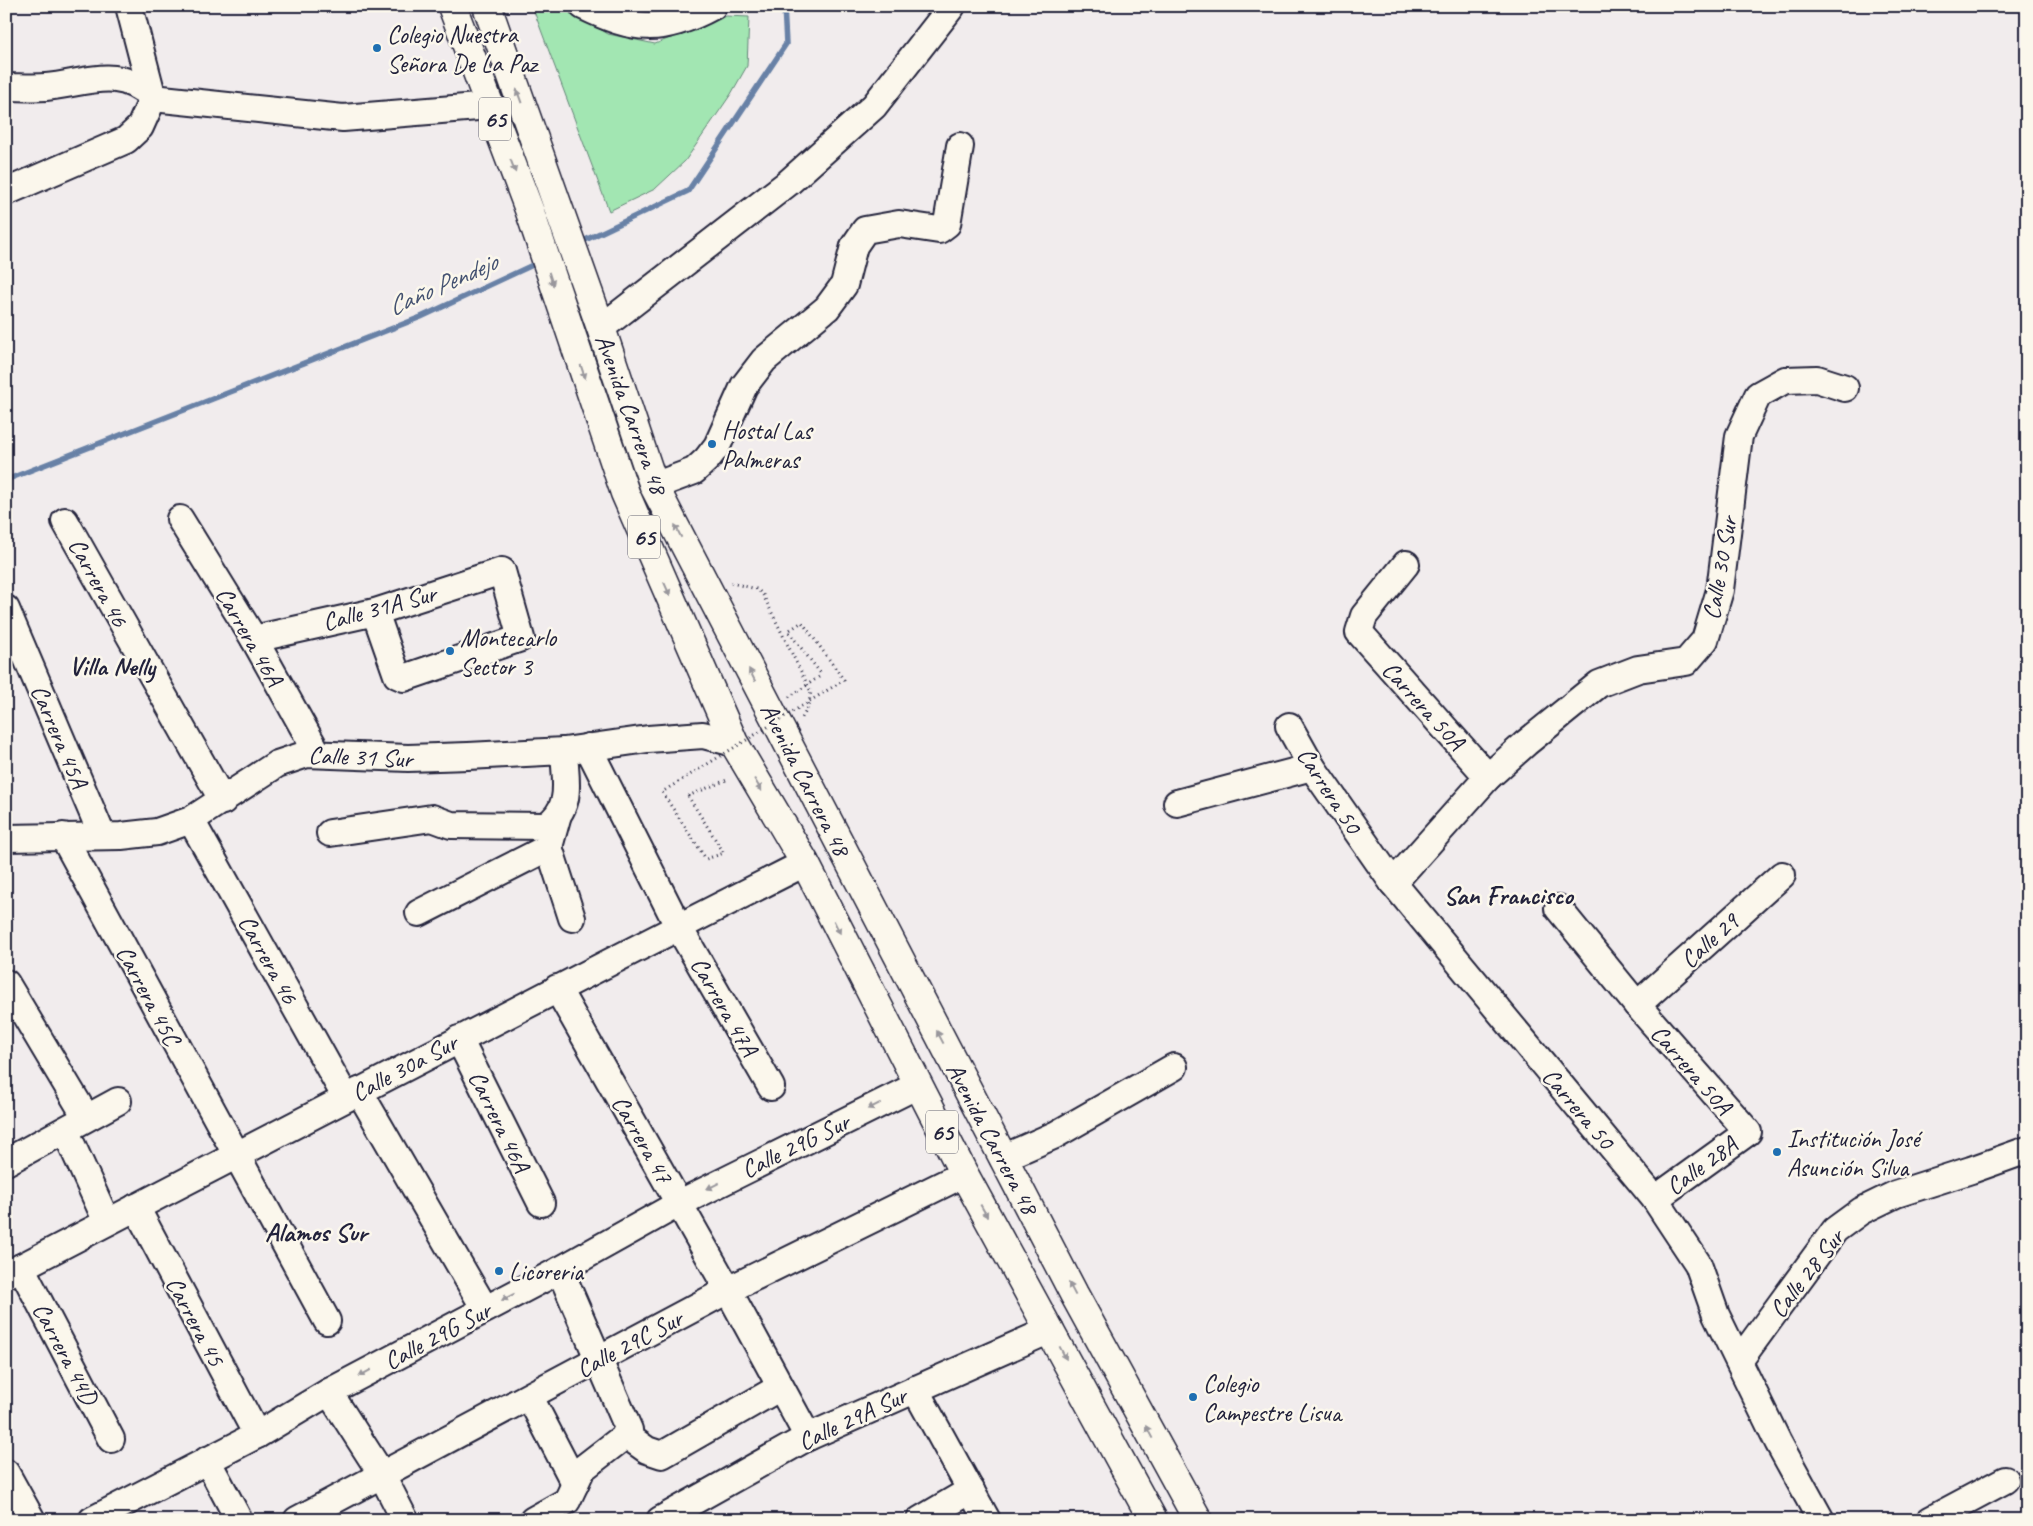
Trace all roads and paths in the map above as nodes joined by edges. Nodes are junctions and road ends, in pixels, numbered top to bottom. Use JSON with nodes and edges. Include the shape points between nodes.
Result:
{"nodes":[{"id":1,"x":129,"y":6,"type":"edge"},
{"id":2,"x":452,"y":6,"type":"edge"},
{"id":3,"x":487,"y":6,"type":"edge"},
{"id":4,"x":583,"y":6,"type":"edge"},
{"id":5,"x":713,"y":6,"type":"edge"},
{"id":6,"x":952,"y":6,"type":"edge"},
{"id":7,"x":6,"y":87,"type":"edge"},
{"id":8,"x":153,"y":98,"type":"junction"},
{"id":9,"x":490,"y":106,"type":"junction"},
{"id":10,"x":960,"y":146,"type":"dead end"},
{"id":11,"x":6,"y":192,"type":"edge"},
{"id":12,"x":598,"y":319,"type":"junction"},
{"id":13,"x":1845,"y":388,"type":"dead end"},
{"id":14,"x":654,"y":486,"type":"junction"},
{"id":15,"x":180,"y":519,"type":"dead end"},
{"id":16,"x":65,"y":521,"type":"dead end"},
{"id":17,"x":1406,"y":564,"type":"dead end"},
{"id":18,"x":6,"y":609,"type":"edge"},
{"id":19,"x":374,"y":612,"type":"junction"},
{"id":20,"x":254,"y":639,"type":"junction"},
{"id":21,"x":769,"y":708,"type":"junction"},
{"id":22,"x":1289,"y":726,"type":"dead end"},
{"id":23,"x":734,"y":743,"type":"junction"},
{"id":24,"x":576,"y":749,"type":"junction"},
{"id":25,"x":318,"y":754,"type":"junction"},
{"id":26,"x":1312,"y":766,"type":"junction"},
{"id":27,"x":1488,"y":777,"type":"junction"},
{"id":28,"x":688,"y":796,"type":"dead end"},
{"id":29,"x":223,"y":801,"type":"junction"},
{"id":30,"x":1177,"y":803,"type":"dead end"},
{"id":31,"x":557,"y":818,"type":"junction"},
{"id":32,"x":191,"y":820,"type":"junction"},
{"id":33,"x":330,"y":834,"type":"dead end"},
{"id":34,"x":102,"y":835,"type":"junction"},
{"id":35,"x":63,"y":836,"type":"junction"},
{"id":36,"x":6,"y":838,"type":"edge"},
{"id":37,"x":549,"y":847,"type":"junction"},
{"id":38,"x":805,"y":863,"type":"junction"},
{"id":39,"x":1782,"y":875,"type":"dead end"},
{"id":40,"x":1392,"y":883,"type":"junction"},
{"id":41,"x":1558,"y":908,"type":"dead end"},
{"id":42,"x":419,"y":913,"type":"dead end"},
{"id":43,"x":572,"y":918,"type":"dead end"},
{"id":44,"x":678,"y":926,"type":"junction"},
{"id":45,"x":6,"y":983,"type":"edge"},
{"id":46,"x":558,"y":988,"type":"junction"},
{"id":47,"x":1637,"y":1005,"type":"junction"},
{"id":48,"x":459,"y":1039,"type":"junction"},
{"id":49,"x":1174,"y":1066,"type":"dead end"},
{"id":50,"x":918,"y":1085,"type":"junction"},
{"id":51,"x":771,"y":1087,"type":"dead end"},
{"id":52,"x":353,"y":1094,"type":"junction"},
{"id":53,"x":118,"y":1101,"type":"dead end"},
{"id":54,"x":86,"y":1116,"type":"junction"},
{"id":55,"x":66,"y":1132,"type":"junction"},
{"id":56,"x":1748,"y":1132,"type":"joint"},
{"id":57,"x":2027,"y":1150,"type":"edge"},
{"id":58,"x":234,"y":1154,"type":"junction"},
{"id":59,"x":1003,"y":1158,"type":"junction"},
{"id":60,"x":6,"y":1162,"type":"edge"},
{"id":61,"x":964,"y":1174,"type":"junction"},
{"id":62,"x":1656,"y":1199,"type":"junction"},
{"id":63,"x":540,"y":1203,"type":"dead end"},
{"id":64,"x":680,"y":1203,"type":"junction"},
{"id":65,"x":136,"y":1207,"type":"junction"},
{"id":66,"x":107,"y":1222,"type":"junction"},
{"id":67,"x":560,"y":1270,"type":"junction"},
{"id":68,"x":14,"y":1271,"type":"edge"},
{"id":69,"x":728,"y":1290,"type":"junction"},
{"id":70,"x":485,"y":1309,"type":"junction"},
{"id":71,"x":327,"y":1321,"type":"dead end"},
{"id":72,"x":1050,"y":1330,"type":"junction"},
{"id":73,"x":600,"y":1359,"type":"junction"},
{"id":74,"x":1739,"y":1361,"type":"junction"},
{"id":75,"x":915,"y":1389,"type":"junction"},
{"id":76,"x":329,"y":1392,"type":"junction"},
{"id":77,"x":770,"y":1393,"type":"dead end"},
{"id":78,"x":534,"y":1407,"type":"dead end"},
{"id":79,"x":256,"y":1435,"type":"junction"},
{"id":80,"x":626,"y":1435,"type":"junction"},
{"id":81,"x":808,"y":1437,"type":"junction"},
{"id":82,"x":111,"y":1439,"type":"dead end"},
{"id":83,"x":207,"y":1460,"type":"junction"},
{"id":84,"x":6,"y":1473,"type":"edge"},
{"id":85,"x":381,"y":1473,"type":"junction"},
{"id":86,"x":2005,"y":1480,"type":"dead end"},
{"id":87,"x":576,"y":1484,"type":"junction"},
{"id":88,"x":971,"y":1490,"type":"junction"},
{"id":89,"x":667,"y":1518,"type":"edge"},
{"id":90,"x":32,"y":1520,"type":"edge"},
{"id":91,"x":92,"y":1520,"type":"edge"},
{"id":92,"x":239,"y":1520,"type":"edge"},
{"id":93,"x":297,"y":1520,"type":"edge"},
{"id":94,"x":405,"y":1520,"type":"edge"},
{"id":95,"x":533,"y":1520,"type":"edge"},
{"id":96,"x":920,"y":1520,"type":"edge"},
{"id":97,"x":987,"y":1520,"type":"edge"},
{"id":98,"x":1153,"y":1520,"type":"edge"},
{"id":99,"x":1198,"y":1520,"type":"edge"},
{"id":100,"x":1821,"y":1520,"type":"edge"},
{"id":101,"x":1930,"y":1520,"type":"edge"}],
"edges":[{"from":1,"to":8,"type":"street"},
{"from":2,"to":9,"type":"main road","name":"Avenida Carrera 48","number":"65"},
{"from":12,"to":3,"type":"main road","name":"Avenida Carrera 48","number":"65","one_way":true},
{"from":4,"to":5,"type":"street","via":[[631,25],[669,26]]},
{"from":6,"to":12,"type":"street","via":[[874,106],[788,183]]},
{"from":7,"to":8,"type":"street","via":[[45,87],[92,79],[125,79],[140,85]]},
{"from":8,"to":9,"type":"street","via":[[342,118]]},
{"from":8,"to":11,"type":"street","via":[[140,127],[126,140]]},
{"from":9,"to":23,"type":"main road","name":"Avenida Carrera 48","number":"65","one_way":true,"via":[[625,493]]},
{"from":10,"to":14,"type":"street","via":[[947,224],[939,230],[899,224],[865,230],[854,246],[844,285],[826,308],[764,360],[744,386],[717,446],[707,459],[694,471]]},
{"from":12,"to":14,"type":"main road","name":"Avenida Carrera 48","number":"65"},
{"from":13,"to":27,"type":"street","name":"Calle 30 Sur","via":[[1817,379],[1785,380],[1758,395],[1739,436],[1720,590],[1705,640],[1686,662],[1638,669],[1600,684]]},
{"from":21,"to":14,"type":"main road","name":"Avenida Carrera 48","number":"65","one_way":true},
{"from":15,"to":20,"type":"street","name":"Carrera 46A"},
{"from":16,"to":29,"type":"street","name":"Carrera 46"},
{"from":17,"to":27,"type":"street","name":"Carrera 50A","via":[[1364,616],[1359,632]]},
{"from":18,"to":34,"type":"street","name":"Carrera 45A"},
{"from":19,"to":19,"type":"street","name":"Calle 31A Sur","via":[[397,675],[404,678],[521,638],[502,571]]},
{"from":19,"to":20,"type":"street","name":"Calle 31A Sur"},
{"from":20,"to":25,"type":"street","name":"Carrera 46A"},
{"from":21,"to":28,"type":"path","bridge":true,"via":[[822,675],[788,631],[802,622],[844,680],[662,792],[706,859],[724,853]]},
{"from":59,"to":21,"type":"main road","name":"Avenida Carrera 48","number":"65","one_way":true},
{"from":22,"to":26,"type":"street","name":"Carrera 50"},
{"from":23,"to":24,"type":"street","name":"Calle 31 Sur","via":[[703,735]]},
{"from":23,"to":38,"type":"main road","name":"Avenida Carrera 48","number":"65","one_way":true},
{"from":24,"to":25,"type":"street","name":"Calle 31 Sur","via":[[408,758]]},
{"from":24,"to":31,"type":"street","via":[[566,803]]},
{"from":24,"to":44,"type":"street","name":"Carrera 47A"},
{"from":25,"to":29,"type":"street","name":"Calle 31 Sur","via":[[287,759]]},
{"from":26,"to":30,"type":"street"},
{"from":26,"to":40,"type":"street","name":"Carrera 50"},
{"from":27,"to":40,"type":"street","name":"Calle 30 Sur"},
{"from":29,"to":32,"type":"street","name":"Calle 31 Sur"},
{"from":31,"to":33,"type":"street","via":[[546,826],[451,825],[432,818]]},
{"from":31,"to":37,"type":"street"},
{"from":32,"to":34,"type":"street","name":"Calle 31 Sur","via":[[157,832]]},
{"from":32,"to":52,"type":"street","name":"Carrera 46"},
{"from":34,"to":35,"type":"street","name":"Calle 31 Sur"},
{"from":35,"to":36,"type":"street","name":"Calle 31 Sur"},
{"from":35,"to":58,"type":"street","name":"Carrera 45C"},
{"from":37,"to":42,"type":"street"},
{"from":37,"to":43,"type":"street"},
{"from":38,"to":44,"type":"street","name":"Calle 30a Sur"},
{"from":38,"to":50,"type":"main road","name":"Avenida Carrera 48","number":"65","one_way":true},
{"from":39,"to":47,"type":"street","name":"Calle 29"},
{"from":40,"to":62,"type":"street","name":"Carrera 50"},
{"from":41,"to":47,"type":"street","name":"Carrera 50A"},
{"from":44,"to":46,"type":"street","name":"Calle 30a Sur"},
{"from":44,"to":51,"type":"street","name":"Carrera 47A"},
{"from":45,"to":54,"type":"street"},
{"from":46,"to":48,"type":"street","name":"Calle 30a Sur"},
{"from":46,"to":64,"type":"street","name":"Carrera 47"},
{"from":47,"to":56,"type":"street","name":"Carrera 50A"},
{"from":48,"to":52,"type":"street","name":"Calle 30a Sur"},
{"from":48,"to":63,"type":"street","name":"Carrera 46A"},
{"from":49,"to":59,"type":"street","via":[[1055,1135]]},
{"from":50,"to":61,"type":"main road","name":"Avenida Carrera 48","number":"65"},
{"from":50,"to":64,"type":"street","name":"Calle 29G Sur","one_way":true},
{"from":52,"to":58,"type":"street","name":"Calle 30a Sur"},
{"from":52,"to":70,"type":"street","name":"Carrera 46"},
{"from":53,"to":54,"type":"street"},
{"from":54,"to":55,"type":"street"},
{"from":55,"to":60,"type":"street"},
{"from":55,"to":66,"type":"street"},
{"from":56,"to":62,"type":"street","name":"Calle 28A"},
{"from":57,"to":74,"type":"street","name":"Calle 28 Sur","via":[[1896,1194],[1861,1211],[1835,1230]]},
{"from":58,"to":65,"type":"street","name":"Calle 30a Sur"},
{"from":58,"to":71,"type":"street"},
{"from":99,"to":59,"type":"main road","name":"Avenida Carrera 48","number":"65","one_way":true},
{"from":61,"to":69,"type":"street","name":"Calle 29C Sur"},
{"from":61,"to":72,"type":"main road","name":"Avenida Carrera 48","number":"65","one_way":true},
{"from":62,"to":74,"type":"street","name":"Carrera 50","via":[[1698,1264],[1716,1315]]},
{"from":64,"to":67,"type":"street","name":"Calle 29G Sur"},
{"from":64,"to":69,"type":"street","name":"Carrera 47"},
{"from":65,"to":66,"type":"street","name":"Calle 30a Sur"},
{"from":65,"to":79,"type":"street","name":"Carrera 45"},
{"from":66,"to":68,"type":"street","name":"Calle 30a Sur"},
{"from":67,"to":70,"type":"street","name":"Calle 29G Sur","one_way":true},
{"from":67,"to":73,"type":"street"},
{"from":68,"to":82,"type":"street","name":"Carrera 44D"},
{"from":69,"to":73,"type":"street","name":"Calle 29C Sur"},
{"from":69,"to":81,"type":"street","name":"Carrera 47"},
{"from":70,"to":76,"type":"street","name":"Calle 29G Sur","one_way":true},
{"from":72,"to":75,"type":"street","name":"Calle 29A Sur"},
{"from":72,"to":98,"type":"main road","name":"Avenida Carrera 48","number":"65","one_way":true},
{"from":73,"to":80,"type":"street","via":[[629,1430]]},
{"from":73,"to":85,"type":"street","name":"Calle 29C Sur"},
{"from":74,"to":100,"type":"street","name":"Carrera 50"},
{"from":75,"to":81,"type":"street","name":"Calle 29A Sur"},
{"from":75,"to":88,"type":"street"},
{"from":76,"to":79,"type":"street","name":"Calle 29G Sur"},
{"from":76,"to":85,"type":"street"},
{"from":77,"to":80,"type":"street","via":[[662,1455],[647,1450]]},
{"from":78,"to":87,"type":"street"},
{"from":79,"to":83,"type":"street","name":"Calle 29G Sur"},
{"from":80,"to":87,"type":"street","via":[[587,1463]]},
{"from":81,"to":89,"type":"street","name":"Calle 29A Sur"},
{"from":83,"to":91,"type":"street","name":"Calle 29G Sur"},
{"from":83,"to":92,"type":"street"},
{"from":84,"to":90,"type":"street"},
{"from":85,"to":93,"type":"street","name":"Calle 29C Sur"},
{"from":85,"to":94,"type":"street"},
{"from":86,"to":101,"type":"street"},
{"from":87,"to":95,"type":"street","via":[[567,1501]]},
{"from":88,"to":96,"type":"street"},
{"from":88,"to":97,"type":"street"}]}
